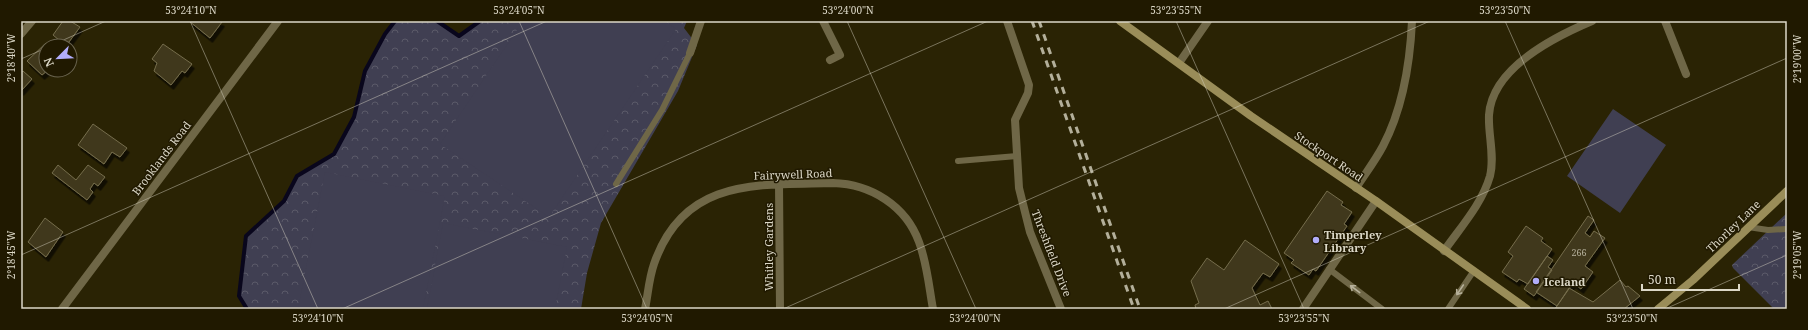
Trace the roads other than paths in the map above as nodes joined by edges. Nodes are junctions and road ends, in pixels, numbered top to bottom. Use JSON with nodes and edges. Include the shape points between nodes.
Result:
{"nodes":[{"id":1,"x":32,"y":21,"type":"edge"},
{"id":2,"x":278,"y":21,"type":"edge"},
{"id":3,"x":701,"y":21,"type":"edge"},
{"id":4,"x":823,"y":21,"type":"edge"},
{"id":5,"x":1007,"y":21,"type":"edge"},
{"id":6,"x":1120,"y":21,"type":"edge"},
{"id":7,"x":1208,"y":21,"type":"edge"},
{"id":8,"x":1412,"y":21,"type":"edge"},
{"id":9,"x":1592,"y":21,"type":"edge"},
{"id":10,"x":1665,"y":21,"type":"edge"},
{"id":11,"x":21,"y":34,"type":"edge"},
{"id":12,"x":690,"y":53,"type":"joint"},
{"id":13,"x":830,"y":60,"type":"dead end"},
{"id":14,"x":1179,"y":63,"type":"junction"},
{"id":15,"x":1686,"y":74,"type":"dead end"},
{"id":16,"x":1017,"y":156,"type":"junction"},
{"id":17,"x":958,"y":161,"type":"dead end"},
{"id":18,"x":616,"y":184,"type":"dead end"},
{"id":19,"x":779,"y":184,"type":"junction"},
{"id":20,"x":1356,"y":188,"type":"junction"},
{"id":21,"x":1787,"y":191,"type":"edge"},
{"id":22,"x":1376,"y":201,"type":"junction"},
{"id":23,"x":1748,"y":227,"type":"junction"},
{"id":24,"x":1787,"y":229,"type":"edge"},
{"id":25,"x":1444,"y":251,"type":"junction"},
{"id":26,"x":1329,"y":269,"type":"junction"},
{"id":27,"x":1473,"y":272,"type":"junction"},
{"id":28,"x":62,"y":309,"type":"edge"},
{"id":29,"x":645,"y":309,"type":"edge"},
{"id":30,"x":780,"y":309,"type":"edge"},
{"id":31,"x":933,"y":309,"type":"edge"},
{"id":32,"x":1061,"y":309,"type":"edge"},
{"id":33,"x":1303,"y":309,"type":"edge"},
{"id":34,"x":1382,"y":309,"type":"edge"},
{"id":35,"x":1448,"y":309,"type":"edge"},
{"id":36,"x":1527,"y":309,"type":"edge"},
{"id":37,"x":1658,"y":309,"type":"edge"}],
"edges":[{"from":1,"to":11,"type":"street"},
{"from":2,"to":28,"type":"street","name":"Brooklands Road"},
{"from":3,"to":12,"type":"street"},
{"from":4,"to":13,"type":"street","via":[[840,56]]},
{"from":5,"to":16,"type":"street","name":"Threshfield Drive","via":[[1029,85],[1028,93],[1015,120]]},
{"from":6,"to":14,"type":"main road","name":"Stockport Road"},
{"from":7,"to":14,"type":"street"},
{"from":8,"to":20,"type":"street","via":[[1409,56],[1399,104],[1383,146]]},
{"from":9,"to":25,"type":"street","via":[[1543,46],[1515,68],[1496,89],[1489,118],[1492,163],[1490,175],[1482,196]]},
{"from":10,"to":15,"type":"street"},
{"from":12,"to":18,"type":"lane","via":[[662,110]]},
{"from":14,"to":20,"type":"main road","name":"Stockport Road"},
{"from":16,"to":17,"type":"lane"},
{"from":16,"to":32,"type":"street","name":"Threshfield Drive","via":[[1027,222]]},
{"from":19,"to":29,"type":"street","name":"Fairywell Road","via":[[753,185],[729,190],[705,201],[685,215],[667,237],[657,256]]},
{"from":19,"to":30,"type":"street","name":"Whitley Gardens"},
{"from":19,"to":31,"type":"street","name":"Fairywell Road","via":[[847,184],[866,189],[889,201],[909,223],[920,243]]},
{"from":20,"to":22,"type":"main road","name":"Stockport Road"},
{"from":21,"to":23,"type":"main road","name":"Thorley Lane"},
{"from":22,"to":25,"type":"main road","name":"Stockport Road"},
{"from":22,"to":26,"type":"street"},
{"from":23,"to":24,"type":"lane"},
{"from":23,"to":37,"type":"main road","name":"Thorley Lane","via":[[1693,280]]},
{"from":25,"to":27,"type":"main road","name":"Stockport Road"},
{"from":26,"to":33,"type":"street"},
{"from":34,"to":26,"type":"lane","one_way":true},
{"from":27,"to":35,"type":"lane","one_way":true},
{"from":27,"to":36,"type":"main road","name":"Stockport Road"}]}
